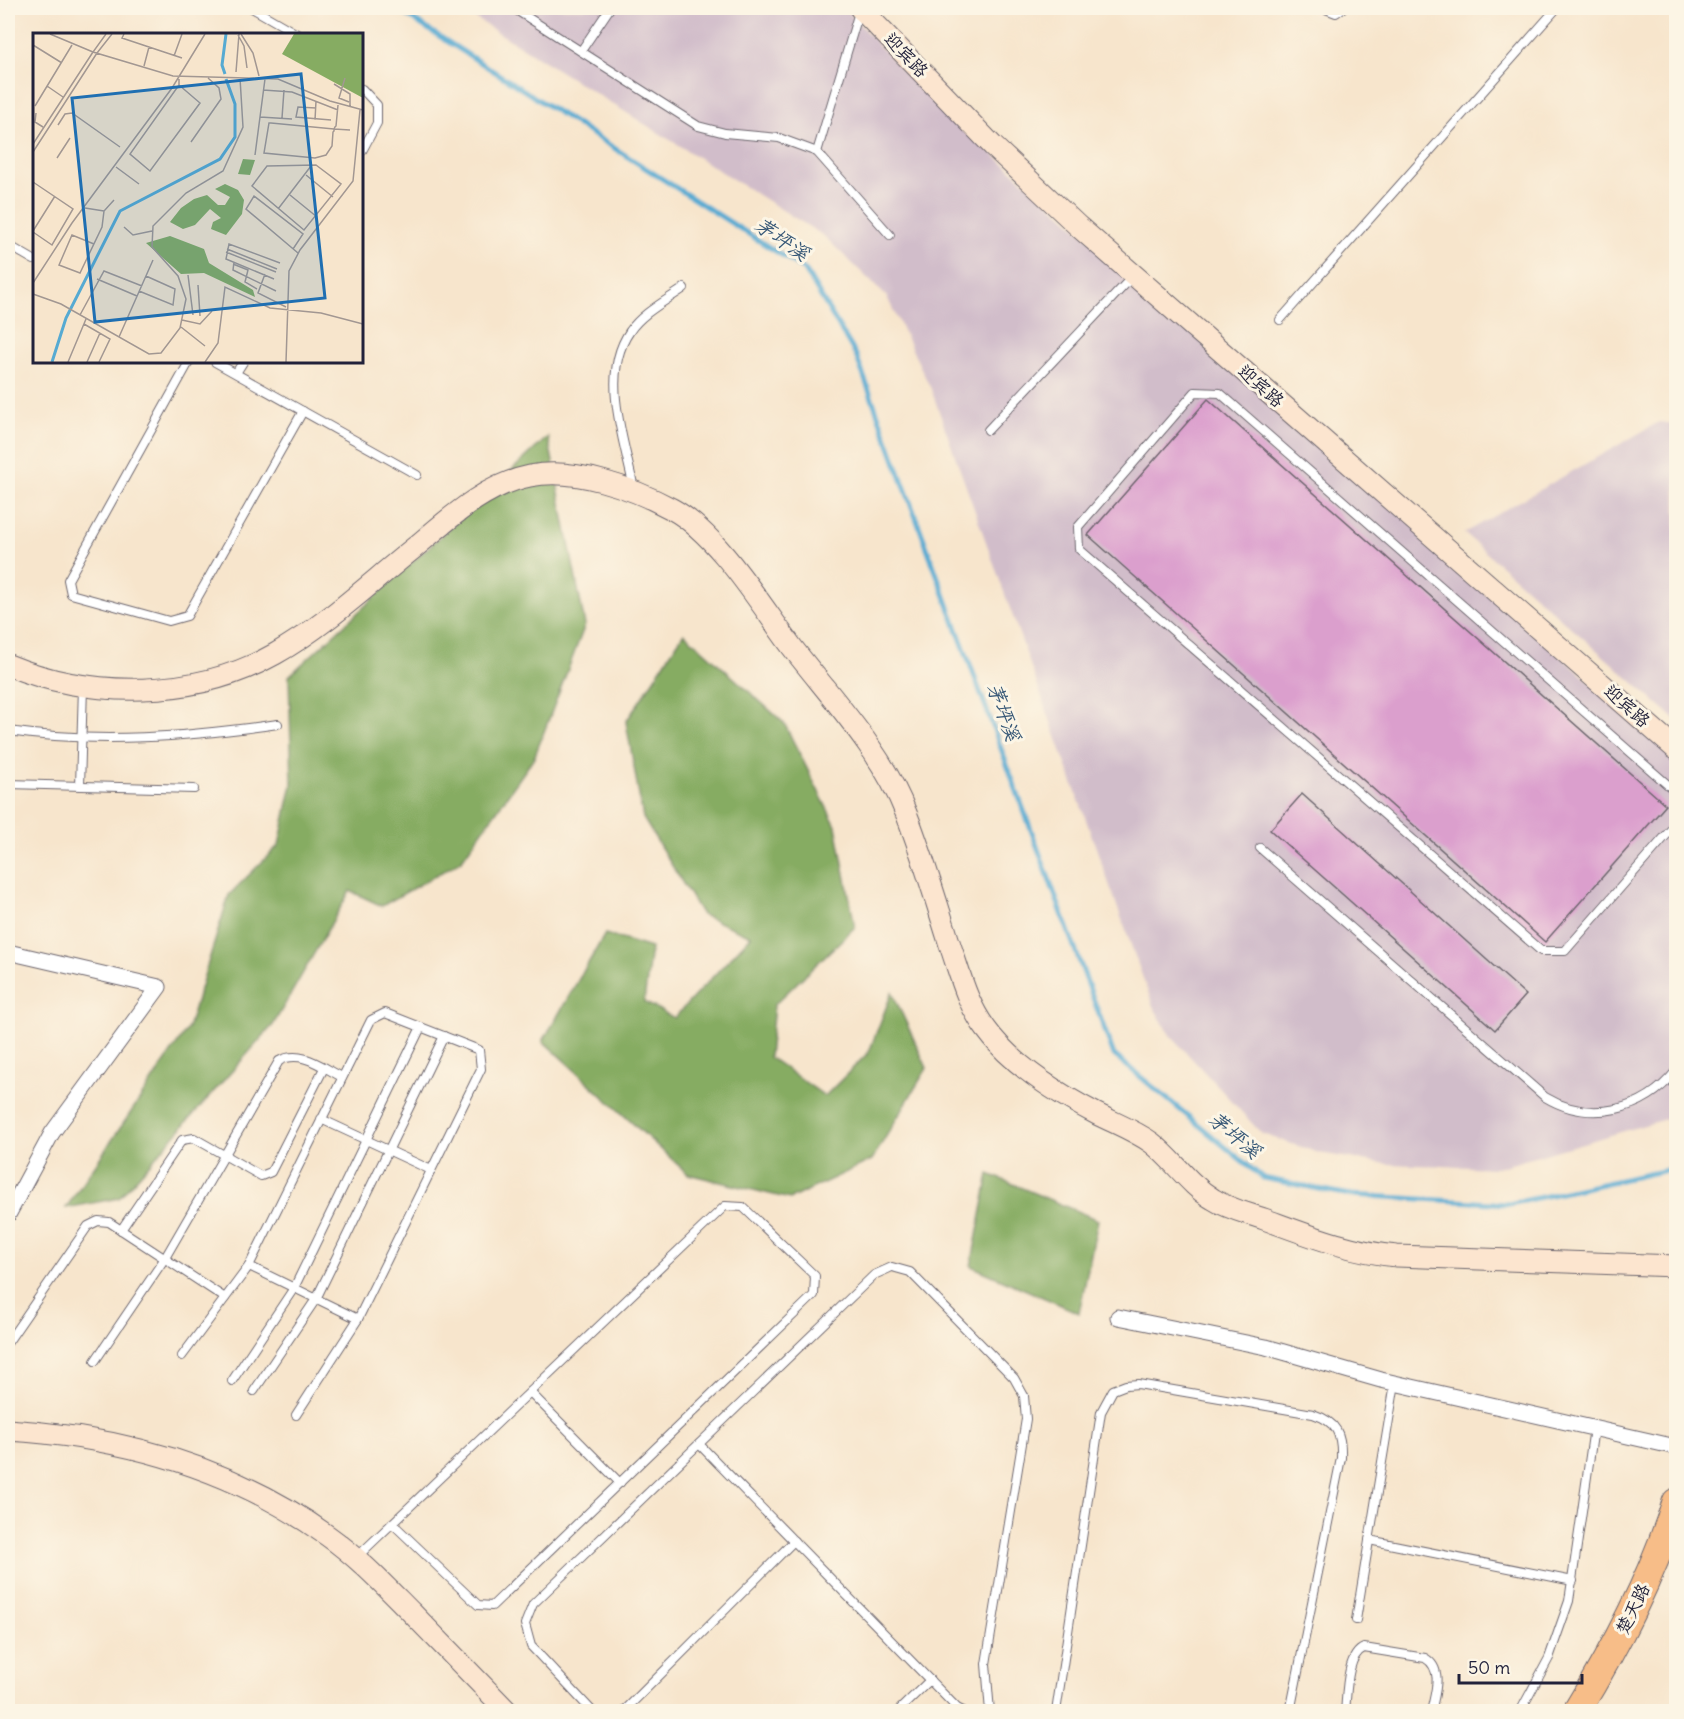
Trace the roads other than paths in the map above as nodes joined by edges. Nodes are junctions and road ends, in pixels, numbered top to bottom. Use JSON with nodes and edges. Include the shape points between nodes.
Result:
{"nodes":[{"id":1,"x":252,"y":8,"type":"edge"},
{"id":2,"x":513,"y":8,"type":"edge"},
{"id":3,"x":610,"y":8,"type":"edge"},
{"id":4,"x":860,"y":8,"type":"edge"},
{"id":5,"x":1323,"y":8,"type":"edge"},
{"id":6,"x":1343,"y":8,"type":"edge"},
{"id":7,"x":1557,"y":8,"type":"edge"},
{"id":8,"x":295,"y":33,"type":"edge"},
{"id":9,"x":581,"y":51,"type":"junction"},
{"id":10,"x":363,"y":90,"type":"edge"},
{"id":11,"x":363,"y":149,"type":"edge"},
{"id":12,"x":817,"y":152,"type":"junction"},
{"id":13,"x":890,"y":234,"type":"dead end"},
{"id":14,"x":8,"y":245,"type":"edge"},
{"id":15,"x":33,"y":259,"type":"edge"},
{"id":16,"x":1134,"y":275,"type":"junction"},
{"id":17,"x":684,"y":288,"type":"dead end"},
{"id":18,"x":1280,"y":320,"type":"dead end"},
{"id":19,"x":188,"y":363,"type":"edge"},
{"id":20,"x":217,"y":363,"type":"edge"},
{"id":21,"x":242,"y":363,"type":"edge"},
{"id":22,"x":236,"y":373,"type":"junction"},
{"id":23,"x":303,"y":411,"type":"junction"},
{"id":24,"x":988,"y":430,"type":"dead end"},
{"id":25,"x":417,"y":475,"type":"dead end"},
{"id":26,"x":635,"y":494,"type":"junction"},
{"id":27,"x":8,"y":665,"type":"edge"},
{"id":28,"x":83,"y":685,"type":"junction"},
{"id":29,"x":278,"y":724,"type":"dead end"},
{"id":30,"x":8,"y":731,"type":"edge"},
{"id":31,"x":82,"y":737,"type":"junction"},
{"id":32,"x":1677,"y":749,"type":"edge"},
{"id":33,"x":8,"y":784,"type":"edge"},
{"id":34,"x":80,"y":786,"type":"junction"},
{"id":35,"x":194,"y":789,"type":"dead end"},
{"id":36,"x":1677,"y":792,"type":"edge"},
{"id":37,"x":1677,"y":824,"type":"edge"},
{"id":38,"x":1260,"y":848,"type":"dead end"},
{"id":39,"x":8,"y":952,"type":"edge"},
{"id":40,"x":421,"y":1027,"type":"junction"},
{"id":41,"x":444,"y":1036,"type":"junction"},
{"id":42,"x":324,"y":1068,"type":"junction"},
{"id":43,"x":1677,"y":1071,"type":"edge"},
{"id":44,"x":342,"y":1077,"type":"junction"},
{"id":45,"x":321,"y":1119,"type":"junction"},
{"id":46,"x":366,"y":1140,"type":"junction"},
{"id":47,"x":388,"y":1150,"type":"junction"},
{"id":48,"x":225,"y":1155,"type":"junction"},
{"id":49,"x":431,"y":1170,"type":"junction"},
{"id":50,"x":8,"y":1215,"type":"edge"},
{"id":51,"x":121,"y":1230,"type":"junction"},
{"id":52,"x":165,"y":1258,"type":"junction"},
{"id":53,"x":249,"y":1266,"type":"junction"},
{"id":54,"x":1677,"y":1266,"type":"edge"},
{"id":55,"x":294,"y":1288,"type":"junction"},
{"id":56,"x":225,"y":1298,"type":"junction"},
{"id":57,"x":316,"y":1299,"type":"junction"},
{"id":58,"x":1118,"y":1317,"type":"dead end"},
{"id":59,"x":358,"y":1319,"type":"junction"},
{"id":60,"x":8,"y":1342,"type":"edge"},
{"id":61,"x":182,"y":1356,"type":"dead end"},
{"id":62,"x":95,"y":1362,"type":"dead end"},
{"id":63,"x":232,"y":1381,"type":"dead end"},
{"id":64,"x":1395,"y":1383,"type":"junction"},
{"id":65,"x":254,"y":1391,"type":"dead end"},
{"id":66,"x":530,"y":1392,"type":"junction"},
{"id":67,"x":296,"y":1414,"type":"dead end"},
{"id":68,"x":1594,"y":1428,"type":"junction"},
{"id":69,"x":8,"y":1430,"type":"edge"},
{"id":70,"x":699,"y":1444,"type":"junction"},
{"id":71,"x":1677,"y":1447,"type":"edge"},
{"id":72,"x":620,"y":1482,"type":"junction"},
{"id":73,"x":1677,"y":1502,"type":"edge"},
{"id":74,"x":392,"y":1523,"type":"junction"},
{"id":75,"x":1369,"y":1540,"type":"junction"},
{"id":76,"x":794,"y":1541,"type":"junction"},
{"id":77,"x":355,"y":1559,"type":"junction"},
{"id":78,"x":1573,"y":1581,"type":"junction"},
{"id":79,"x":1356,"y":1620,"type":"dead end"},
{"id":80,"x":930,"y":1680,"type":"junction"},
{"id":81,"x":508,"y":1712,"type":"edge"},
{"id":82,"x":593,"y":1712,"type":"edge"},
{"id":83,"x":623,"y":1712,"type":"edge"},
{"id":84,"x":897,"y":1712,"type":"edge"},
{"id":85,"x":965,"y":1712,"type":"edge"},
{"id":86,"x":990,"y":1712,"type":"edge"},
{"id":87,"x":1056,"y":1712,"type":"edge"},
{"id":88,"x":1290,"y":1712,"type":"edge"},
{"id":89,"x":1345,"y":1712,"type":"edge"},
{"id":90,"x":1431,"y":1712,"type":"edge"},
{"id":91,"x":1520,"y":1712,"type":"edge"},
{"id":92,"x":1576,"y":1712,"type":"edge"}],
"edges":[{"from":1,"to":8,"type":"lane"},
{"from":2,"to":9,"type":"lane"},
{"from":3,"to":9,"type":"lane"},
{"from":4,"to":12,"type":"lane"},
{"from":4,"to":16,"type":"street","name":"迎宾路","via":[[1036,188]]},
{"from":5,"to":6,"type":"lane","via":[[1336,13]]},
{"from":7,"to":18,"type":"lane"},
{"from":9,"to":12,"type":"lane","via":[[698,126],[779,138]]},
{"from":10,"to":11,"type":"lane","via":[[377,105],[377,123]]},
{"from":12,"to":13,"type":"lane"},
{"from":14,"to":15,"type":"lane"},
{"from":16,"to":24,"type":"lane"},
{"from":16,"to":32,"type":"street","name":"迎宾路"},
{"from":17,"to":26,"type":"lane","via":[[644,316],[630,331],[620,352],[615,375],[616,399]]},
{"from":19,"to":23,"type":"lane","via":[[68,580],[71,594],[169,621],[187,616]]},
{"from":20,"to":22,"type":"lane"},
{"from":21,"to":22,"type":"lane"},
{"from":22,"to":23,"type":"lane"},
{"from":23,"to":25,"type":"lane"},
{"from":26,"to":28,"type":"street","via":[[567,473],[539,474],[512,481],[465,507],[312,629],[277,653],[238,672],[195,684],[149,688]]},
{"from":26,"to":54,"type":"street","via":[[668,506],[708,538],[888,775],[910,823],[967,995],[989,1034],[1021,1064],[1075,1102],[1153,1144],[1213,1200],[1356,1251],[1406,1257]]},
{"from":27,"to":28,"type":"street"},
{"from":28,"to":31,"type":"lane"},
{"from":29,"to":31,"type":"lane","via":[[202,735]]},
{"from":30,"to":31,"type":"lane"},
{"from":31,"to":34,"type":"lane"},
{"from":33,"to":34,"type":"lane"},
{"from":34,"to":35,"type":"lane"},
{"from":36,"to":37,"type":"lane","via":[[1220,393],[1195,392],[1078,526],[1079,549],[1541,951],[1565,951]]},
{"from":38,"to":43,"type":"lane","via":[[1545,1097],[1561,1106],[1597,1113],[1622,1107],[1659,1089]]},
{"from":39,"to":50,"type":"street","via":[[159,987],[52,1133]]},
{"from":40,"to":41,"type":"lane"},
{"from":40,"to":44,"type":"lane","via":[[385,1013],[371,1020]]},
{"from":40,"to":46,"type":"lane"},
{"from":41,"to":47,"type":"lane"},
{"from":41,"to":49,"type":"lane","via":[[479,1050],[481,1069]]},
{"from":42,"to":44,"type":"lane"},
{"from":42,"to":48,"type":"lane","via":[[301,1056],[290,1055],[279,1061]]},
{"from":42,"to":48,"type":"lane","via":[[271,1172],[261,1176]]},
{"from":44,"to":45,"type":"lane"},
{"from":45,"to":46,"type":"lane"},
{"from":45,"to":53,"type":"lane"},
{"from":46,"to":47,"type":"lane"},
{"from":46,"to":55,"type":"lane"},
{"from":47,"to":49,"type":"lane"},
{"from":47,"to":57,"type":"lane"},
{"from":48,"to":51,"type":"lane","via":[[194,1138],[182,1140]]},
{"from":48,"to":52,"type":"lane"},
{"from":49,"to":59,"type":"lane"},
{"from":51,"to":52,"type":"lane"},
{"from":51,"to":60,"type":"lane","via":[[109,1222],[98,1221],[88,1226]]},
{"from":52,"to":56,"type":"lane"},
{"from":52,"to":62,"type":"lane"},
{"from":53,"to":55,"type":"lane"},
{"from":53,"to":56,"type":"lane"},
{"from":55,"to":57,"type":"lane"},
{"from":55,"to":63,"type":"lane"},
{"from":56,"to":61,"type":"lane"},
{"from":57,"to":59,"type":"lane"},
{"from":57,"to":65,"type":"lane"},
{"from":58,"to":64,"type":"street","via":[[1266,1347]]},
{"from":59,"to":67,"type":"lane"},
{"from":64,"to":68,"type":"street"},
{"from":64,"to":75,"type":"lane"},
{"from":66,"to":72,"type":"lane"},
{"from":66,"to":72,"type":"lane","via":[[725,1206],[743,1207],[815,1276],[814,1295]]},
{"from":66,"to":74,"type":"lane"},
{"from":68,"to":71,"type":"street"},
{"from":68,"to":78,"type":"lane"},
{"from":69,"to":77,"type":"street","via":[[102,1440],[171,1457],[280,1504]]},
{"from":70,"to":76,"type":"lane"},
{"from":70,"to":82,"type":"lane","via":[[533,1604],[525,1624],[531,1646]]},
{"from":70,"to":86,"type":"lane","via":[[874,1275],[892,1267],[910,1272],[1014,1378],[1024,1396],[1026,1419],[986,1664]]},
{"from":72,"to":74,"type":"lane","via":[[492,1606],[478,1605]]},
{"from":73,"to":92,"type":"highway","name":"楚天路","via":[[1634,1609]]},
{"from":74,"to":77,"type":"lane"},
{"from":75,"to":78,"type":"lane"},
{"from":75,"to":79,"type":"lane"},
{"from":76,"to":80,"type":"lane"},
{"from":76,"to":83,"type":"lane"},
{"from":77,"to":81,"type":"street"},
{"from":78,"to":91,"type":"lane","via":[[1556,1640]]},
{"from":80,"to":84,"type":"lane"},
{"from":80,"to":85,"type":"lane"},
{"from":87,"to":88,"type":"lane","via":[[1101,1412],[1113,1390],[1138,1384],[1313,1414],[1327,1418],[1338,1428],[1341,1458]]},
{"from":89,"to":90,"type":"lane","via":[[1353,1660],[1364,1648],[1432,1662],[1437,1678]]}]}
